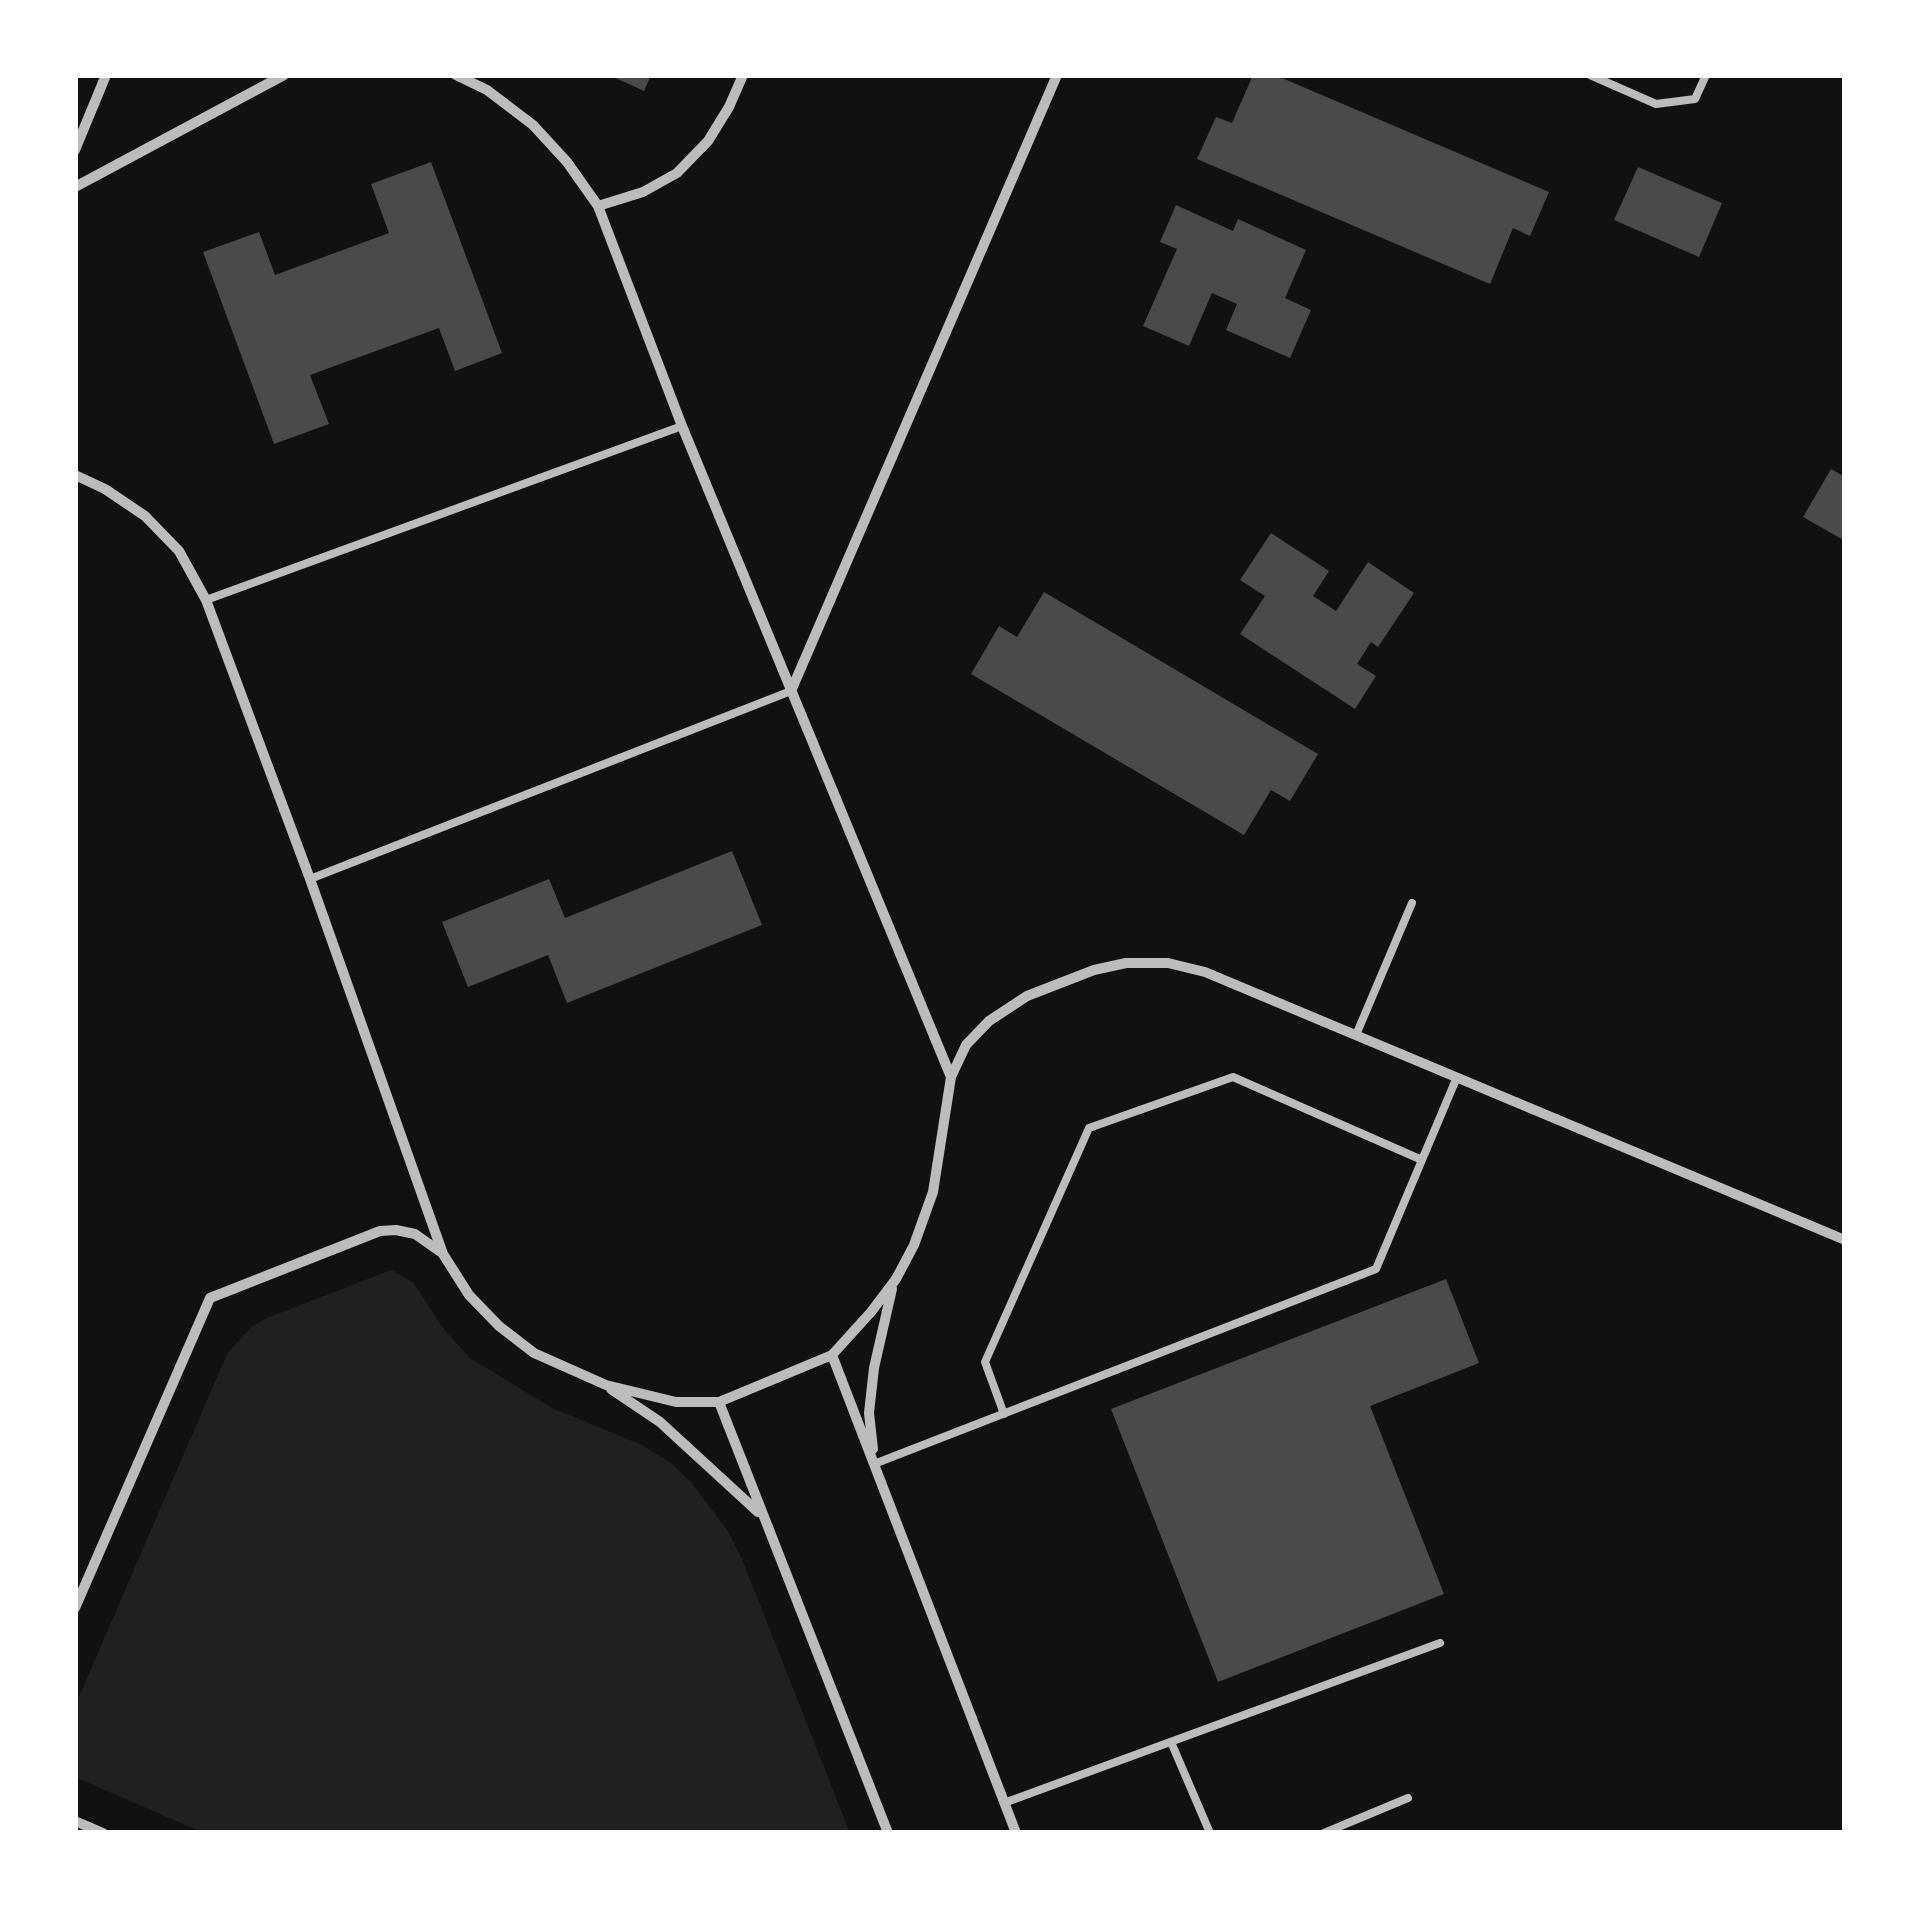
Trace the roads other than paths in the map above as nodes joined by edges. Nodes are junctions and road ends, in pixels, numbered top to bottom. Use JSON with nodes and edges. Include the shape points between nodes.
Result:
{"nodes":[{"id":1,"x":106,"y":75,"type":"edge"},
{"id":2,"x":284,"y":75,"type":"edge"},
{"id":3,"x":456,"y":75,"type":"edge"},
{"id":4,"x":742,"y":75,"type":"edge"},
{"id":5,"x":1058,"y":75,"type":"edge"},
{"id":6,"x":1590,"y":75,"type":"edge"},
{"id":7,"x":1706,"y":75,"type":"edge"},
{"id":8,"x":75,"y":150,"type":"edge"},
{"id":9,"x":75,"y":188,"type":"edge"},
{"id":10,"x":598,"y":206,"type":"junction"},
{"id":11,"x":682,"y":426,"type":"junction"},
{"id":12,"x":75,"y":475,"type":"edge"},
{"id":13,"x":206,"y":600,"type":"junction"},
{"id":14,"x":791,"y":691,"type":"junction"},
{"id":15,"x":310,"y":879,"type":"junction"},
{"id":16,"x":1412,"y":904,"type":"dead end"},
{"id":17,"x":1356,"y":1036,"type":"junction"},
{"id":18,"x":951,"y":1076,"type":"junction"},
{"id":19,"x":1457,"y":1077,"type":"junction"},
{"id":20,"x":1422,"y":1160,"type":"junction"},
{"id":21,"x":1845,"y":1240,"type":"edge"},
{"id":22,"x":443,"y":1254,"type":"junction"},
{"id":23,"x":896,"y":1279,"type":"junction"},
{"id":24,"x":832,"y":1355,"type":"junction"},
{"id":25,"x":606,"y":1386,"type":"junction"},
{"id":26,"x":718,"y":1402,"type":"junction"},
{"id":27,"x":1004,"y":1414,"type":"junction"},
{"id":28,"x":874,"y":1464,"type":"junction"},
{"id":29,"x":764,"y":1517,"type":"junction"},
{"id":30,"x":75,"y":1608,"type":"edge"},
{"id":31,"x":1440,"y":1643,"type":"dead end"},
{"id":32,"x":1171,"y":1742,"type":"junction"},
{"id":33,"x":1408,"y":1798,"type":"dead end"},
{"id":34,"x":1004,"y":1802,"type":"junction"},
{"id":35,"x":75,"y":1820,"type":"edge"},
{"id":36,"x":103,"y":1833,"type":"edge"},
{"id":37,"x":888,"y":1833,"type":"edge"},
{"id":38,"x":1016,"y":1833,"type":"edge"},
{"id":39,"x":1210,"y":1833,"type":"edge"},
{"id":40,"x":1324,"y":1833,"type":"edge"}],
"edges":[{"from":1,"to":8,"type":"street"},
{"from":2,"to":9,"type":"street"},
{"from":3,"to":10,"type":"street","via":[[532,124]]},
{"from":4,"to":10,"type":"street","via":[[708,140],[678,174]]},
{"from":5,"to":14,"type":"street"},
{"from":6,"to":7,"type":"lane","via":[[1656,104],[1695,99]]},
{"from":10,"to":11,"type":"street"},
{"from":11,"to":13,"type":"lane"},
{"from":11,"to":14,"type":"street"},
{"from":12,"to":13,"type":"street","via":[[145,516],[179,550]]},
{"from":13,"to":15,"type":"street"},
{"from":14,"to":15,"type":"lane"},
{"from":14,"to":18,"type":"street"},
{"from":15,"to":22,"type":"street"},
{"from":16,"to":17,"type":"lane"},
{"from":17,"to":18,"type":"street","via":[[1205,972],[1126,963],[1027,996],[966,1045]]},
{"from":17,"to":19,"type":"street"},
{"from":18,"to":23,"type":"street","via":[[933,1192]]},
{"from":19,"to":20,"type":"lane"},
{"from":19,"to":21,"type":"street"},
{"from":20,"to":27,"type":"lane","via":[[1376,1269]]},
{"from":20,"to":27,"type":"lane","via":[[1232,1076],[1089,1128],[985,1362]]},
{"from":22,"to":25,"type":"street","via":[[499,1326],[534,1353]]},
{"from":22,"to":30,"type":"street","via":[[415,1234],[380,1232],[210,1298]]},
{"from":23,"to":24,"type":"street"},
{"from":23,"to":28,"type":"street","via":[[870,1398]]},
{"from":24,"to":26,"type":"street"},
{"from":24,"to":28,"type":"street"},
{"from":25,"to":26,"type":"street","via":[[676,1402]]},
{"from":25,"to":29,"type":"street","via":[[660,1422]]},
{"from":26,"to":29,"type":"street"},
{"from":27,"to":28,"type":"lane"},
{"from":28,"to":34,"type":"street"},
{"from":29,"to":37,"type":"street"},
{"from":31,"to":32,"type":"lane"},
{"from":32,"to":34,"type":"lane"},
{"from":32,"to":39,"type":"lane"},
{"from":33,"to":40,"type":"lane"},
{"from":34,"to":38,"type":"street"},
{"from":35,"to":36,"type":"street"}]}
